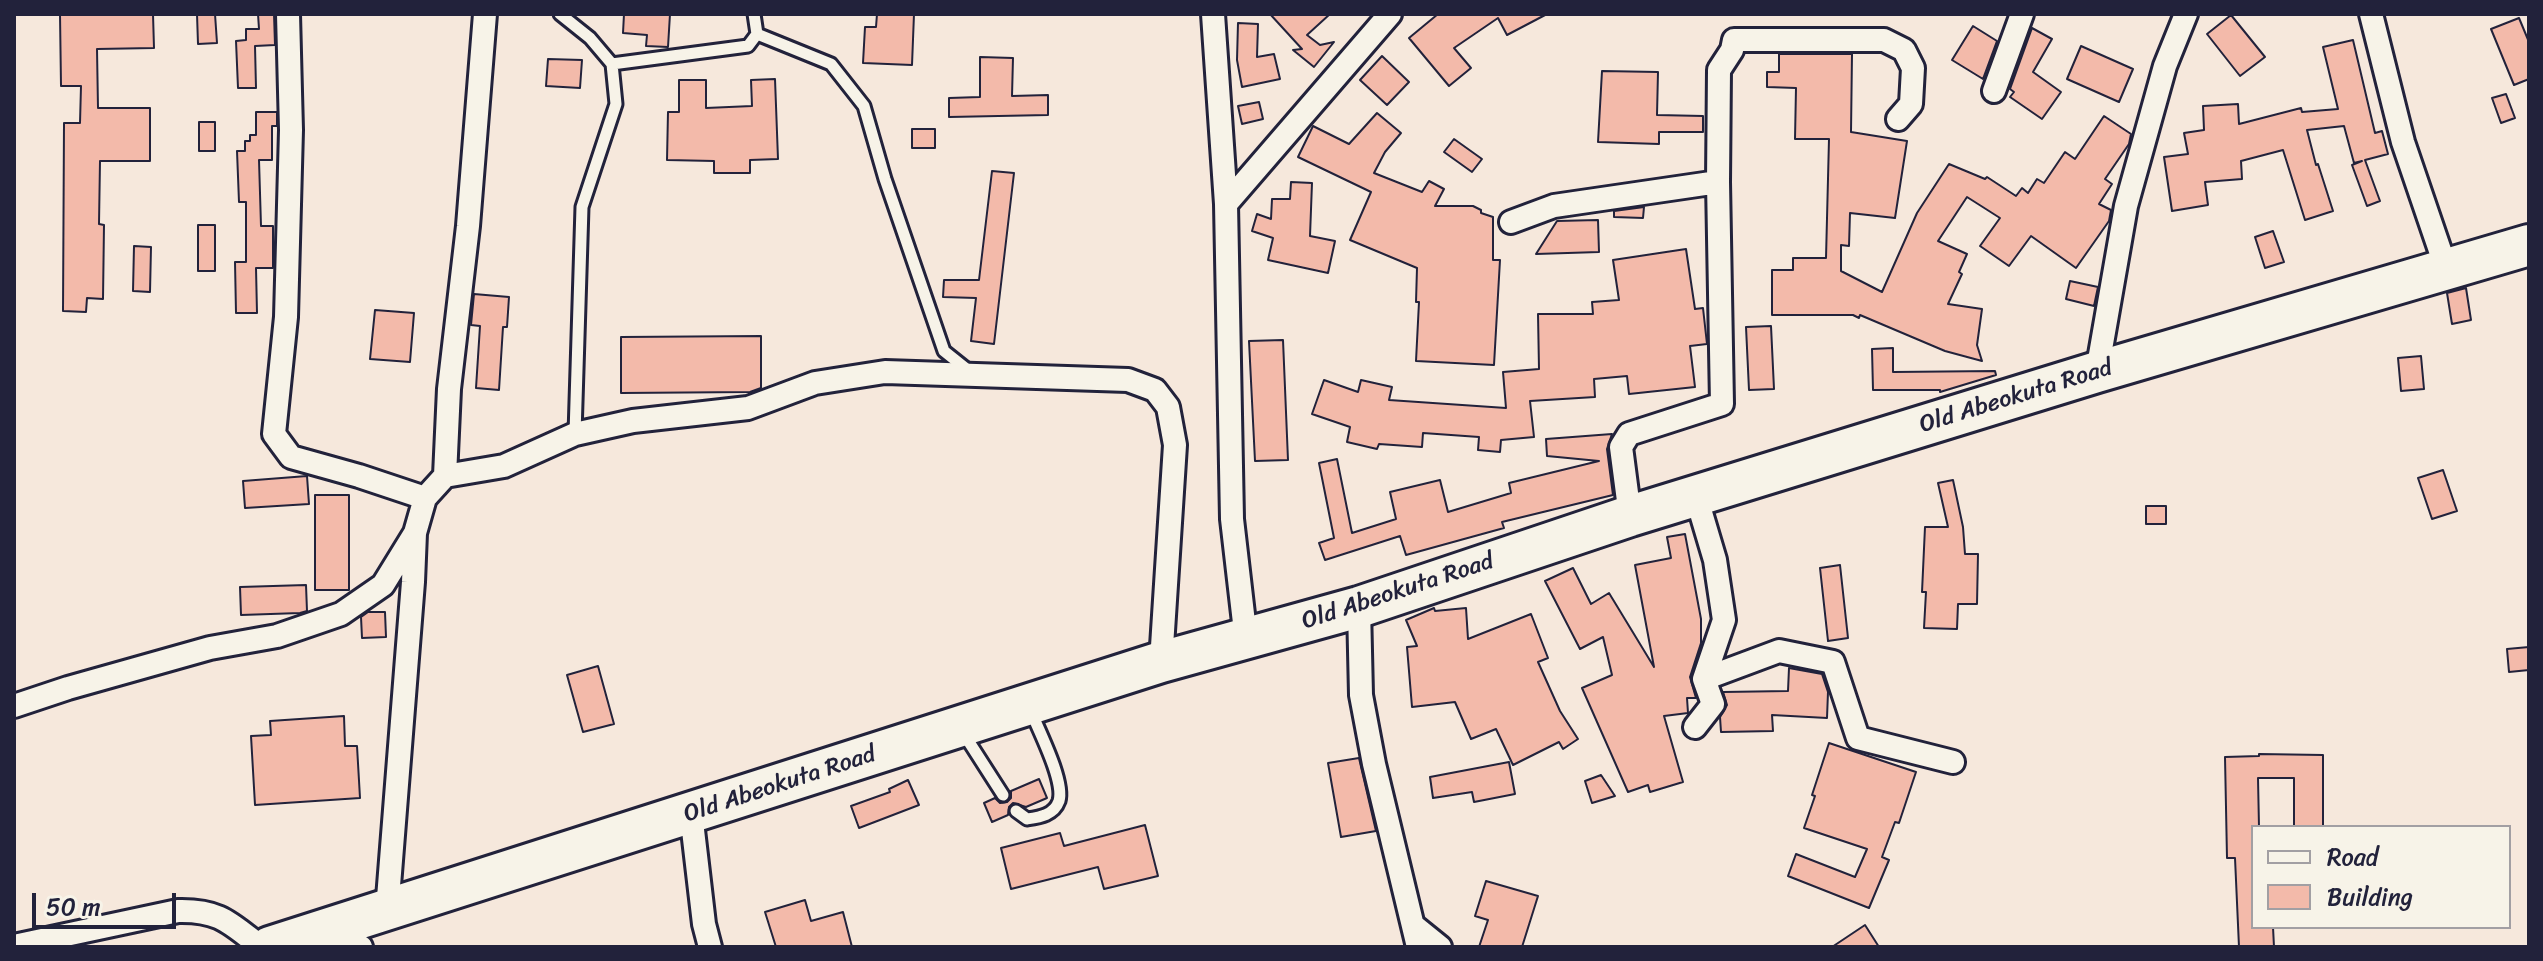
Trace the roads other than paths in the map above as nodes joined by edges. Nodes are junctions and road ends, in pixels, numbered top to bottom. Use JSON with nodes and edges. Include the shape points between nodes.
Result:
{"nodes":[{"id":1,"x":288,"y":14,"type":"edge"},
{"id":2,"x":485,"y":14,"type":"edge"},
{"id":3,"x":560,"y":14,"type":"edge"},
{"id":4,"x":754,"y":14,"type":"edge"},
{"id":5,"x":1213,"y":14,"type":"edge"},
{"id":6,"x":1390,"y":14,"type":"edge"},
{"id":7,"x":2022,"y":14,"type":"edge"},
{"id":8,"x":2186,"y":14,"type":"edge"},
{"id":9,"x":2371,"y":14,"type":"edge"},
{"id":10,"x":757,"y":34,"type":"junction"},
{"id":11,"x":612,"y":64,"type":"junction"},
{"id":12,"x":1994,"y":91,"type":"dead end"},
{"id":13,"x":1898,"y":119,"type":"dead end"},
{"id":14,"x":1718,"y":182,"type":"junction"},
{"id":15,"x":1226,"y":204,"type":"junction"},
{"id":16,"x":1511,"y":222,"type":"dead end"},
{"id":17,"x":2529,"y":245,"type":"edge"},
{"id":18,"x":2447,"y":271,"type":"junction"},
{"id":19,"x":2097,"y":372,"type":"junction"},
{"id":20,"x":974,"y":374,"type":"junction"},
{"id":21,"x":575,"y":434,"type":"junction"},
{"id":22,"x":445,"y":476,"type":"junction"},
{"id":23,"x":1696,"y":496,"type":"junction"},
{"id":24,"x":425,"y":498,"type":"junction"},
{"id":25,"x":1630,"y":516,"type":"junction"},
{"id":26,"x":415,"y":533,"type":"junction"},
{"id":27,"x":1359,"y":607,"type":"junction"},
{"id":28,"x":1246,"y":640,"type":"junction"},
{"id":29,"x":1161,"y":662,"type":"junction"},
{"id":30,"x":1704,"y":679,"type":"junction"},
{"id":31,"x":1028,"y":705,"type":"junction"},
{"id":32,"x":14,"y":706,"type":"edge"},
{"id":33,"x":959,"y":727,"type":"junction"},
{"id":34,"x":1695,"y":727,"type":"dead end"},
{"id":35,"x":1953,"y":762,"type":"dead end"},
{"id":36,"x":1003,"y":795,"type":"dead end"},
{"id":37,"x":1016,"y":811,"type":"dead end"},
{"id":38,"x":691,"y":813,"type":"junction"},
{"id":39,"x":387,"y":911,"type":"junction"},
{"id":40,"x":320,"y":933,"type":"junction"},
{"id":41,"x":1416,"y":936,"type":"edge"},
{"id":42,"x":14,"y":946,"type":"edge"},
{"id":43,"x":261,"y":947,"type":"edge"},
{"id":44,"x":270,"y":947,"type":"edge"},
{"id":45,"x":361,"y":947,"type":"edge"},
{"id":46,"x":710,"y":947,"type":"edge"},
{"id":47,"x":1440,"y":947,"type":"edge"}],
"edges":[{"from":1,"to":24,"type":"street","via":[[286,317],[274,434],[291,457]]},
{"from":2,"to":22,"type":"street"},
{"from":3,"to":11,"type":"lane"},
{"from":4,"to":10,"type":"lane"},
{"from":5,"to":15,"type":"street"},
{"from":6,"to":15,"type":"street"},
{"from":7,"to":12,"type":"street"},
{"from":8,"to":19,"type":"street","via":[[2165,66],[2126,206]]},
{"from":9,"to":18,"type":"street","via":[[2403,142]]},
{"from":10,"to":11,"type":"lane","via":[[748,46]]},
{"from":10,"to":20,"type":"lane","via":[[831,64],[864,106],[944,351]]},
{"from":11,"to":21,"type":"lane","via":[[616,104],[582,207]]},
{"from":13,"to":14,"type":"street","via":[[1911,104],[1913,68],[1904,50],[1884,40],[1734,40],[1719,70]]},
{"from":14,"to":16,"type":"street","via":[[1554,206]]},
{"from":14,"to":25,"type":"street","via":[[1722,404],[1629,434],[1621,447]]},
{"from":15,"to":28,"type":"street","via":[[1232,519]]},
{"from":17,"to":18,"type":"highway","name":"Old Abeokuta Road"},
{"from":18,"to":19,"type":"highway","name":"Old Abeokuta Road"},
{"from":19,"to":23,"type":"highway","name":"Old Abeokuta Road"},
{"from":20,"to":21,"type":"street","via":[[885,372],[815,383],[748,408],[633,421]]},
{"from":20,"to":29,"type":"street","via":[[1128,380],[1155,390],[1168,407],[1175,445]]},
{"from":21,"to":22,"type":"street","via":[[504,466]]},
{"from":22,"to":24,"type":"street"},
{"from":23,"to":25,"type":"highway","name":"Old Abeokuta Road"},
{"from":23,"to":30,"type":"street","via":[[1715,560],[1724,620]]},
{"from":24,"to":26,"type":"street"},
{"from":25,"to":27,"type":"highway","name":"Old Abeokuta Road"},
{"from":26,"to":32,"type":"street","via":[[383,585],[341,614]]},
{"from":26,"to":39,"type":"street"},
{"from":27,"to":28,"type":"highway","name":"Old Abeokuta Road"},
{"from":27,"to":41,"type":"street","via":[[1361,695]]},
{"from":28,"to":29,"type":"highway","name":"Old Abeokuta Road"},
{"from":29,"to":31,"type":"highway","name":"Old Abeokuta Road"},
{"from":30,"to":34,"type":"street","via":[[1713,704]]},
{"from":30,"to":35,"type":"street","via":[[1779,651],[1833,662],[1858,738]]},
{"from":31,"to":33,"type":"highway","name":"Old Abeokuta Road"},
{"from":31,"to":37,"type":"lane","via":[[1059,785],[1059,800],[1041,817],[1027,819]]},
{"from":33,"to":36,"type":"lane"},
{"from":33,"to":38,"type":"highway","name":"Old Abeokuta Road"},
{"from":38,"to":39,"type":"highway","name":"Old Abeokuta Road"},
{"from":38,"to":46,"type":"street"},
{"from":39,"to":40,"type":"highway","name":"Old Abeokuta Road"},
{"from":40,"to":44,"type":"highway","name":"Old Abeokuta Road"},
{"from":40,"to":45,"type":"street"},
{"from":41,"to":47,"type":"street"},
{"from":42,"to":43,"type":"street","via":[[197,911],[221,916]]}]}
